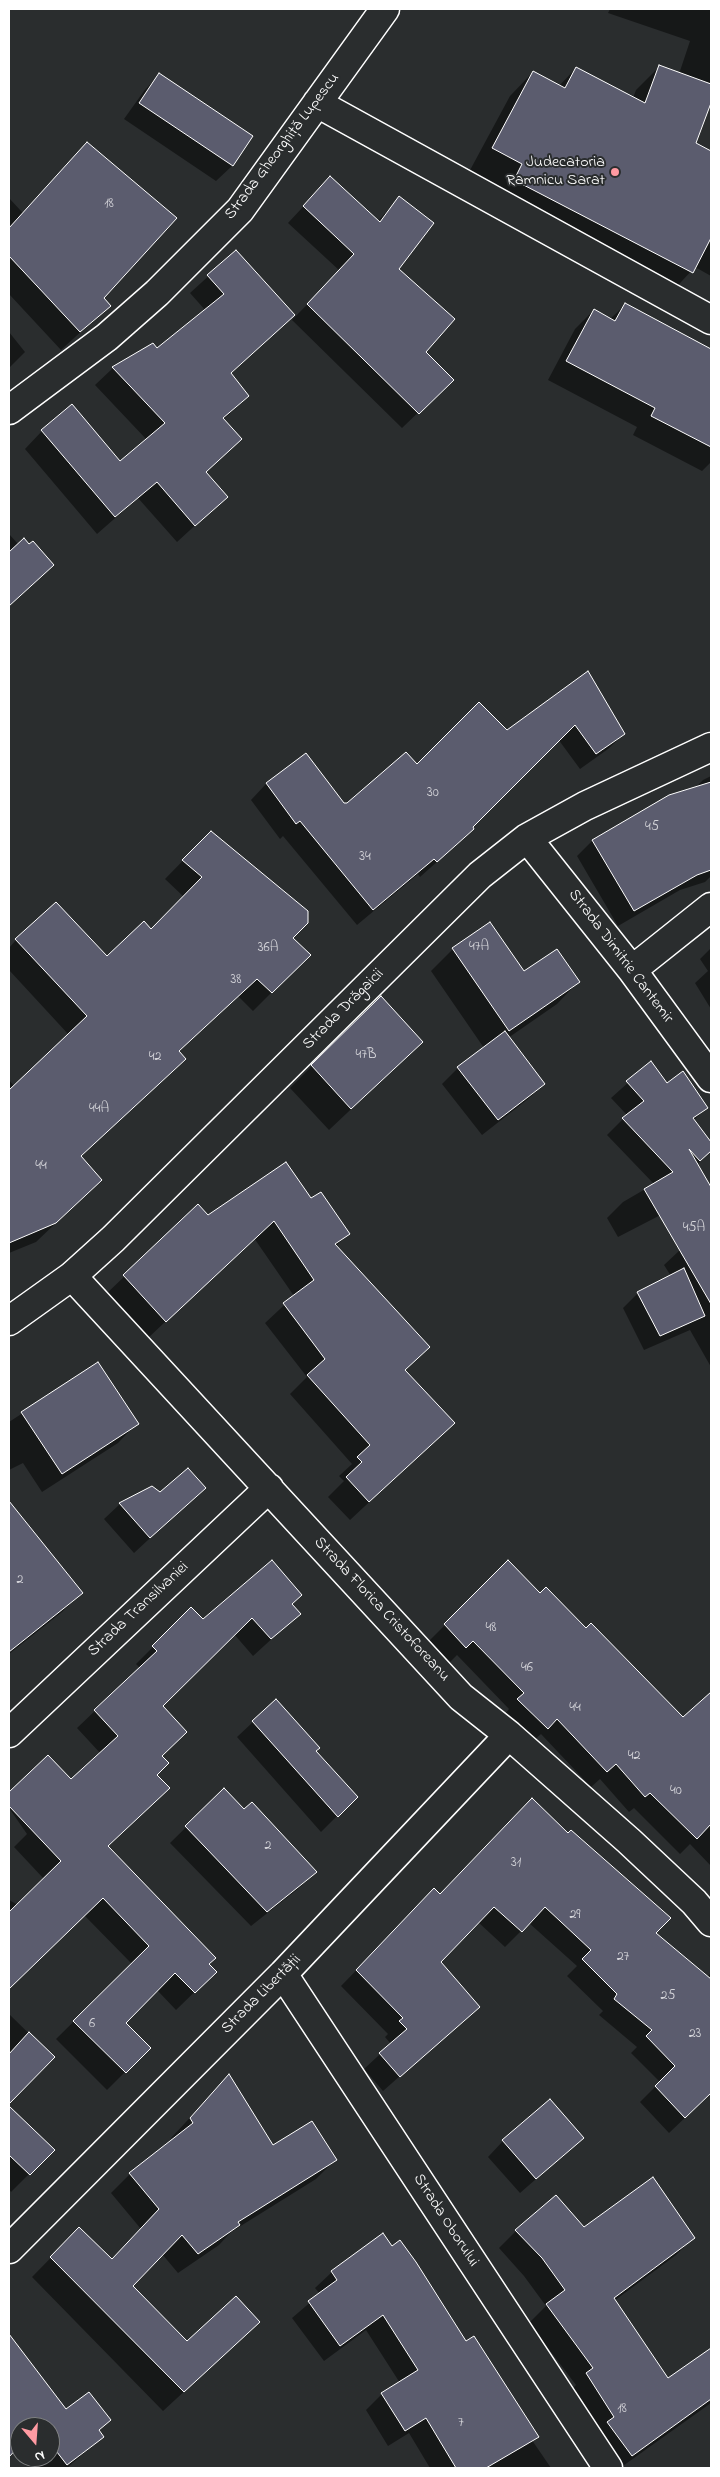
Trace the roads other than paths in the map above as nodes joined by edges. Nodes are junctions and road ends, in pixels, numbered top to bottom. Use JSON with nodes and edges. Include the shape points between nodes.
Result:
{"nodes":[{"id":1,"x":385,"y":9,"type":"edge"},
{"id":2,"x":317,"y":103,"type":"junction"},
{"id":3,"x":711,"y":320,"type":"edge"},
{"id":4,"x":9,"y":410,"type":"edge"},
{"id":5,"x":711,"y":747,"type":"edge"},
{"id":6,"x":527,"y":838,"type":"junction"},
{"id":7,"x":711,"y":908,"type":"edge"},
{"id":8,"x":632,"y":970,"type":"junction"},
{"id":9,"x":711,"y":1078,"type":"edge"},
{"id":10,"x":72,"y":1276,"type":"junction"},
{"id":11,"x":9,"y":1321,"type":"edge"},
{"id":12,"x":269,"y":1488,"type":"junction"},
{"id":13,"x":9,"y":1733,"type":"edge"},
{"id":14,"x":509,"y":1735,"type":"junction"},
{"id":15,"x":711,"y":1922,"type":"edge"},
{"id":16,"x":283,"y":1974,"type":"junction"},
{"id":17,"x":11,"y":2241,"type":"edge"},
{"id":18,"x":608,"y":2468,"type":"edge"}],
"edges":[{"from":1,"to":2,"type":"street","name":"Strada Gheorghiță Lupescu"},
{"from":2,"to":3,"type":"street"},
{"from":2,"to":4,"type":"street","name":"Strada Gheorghiță Lupescu","via":[[240,210],[192,259],[107,337]]},
{"from":5,"to":6,"type":"street","name":"Strada Drăgaicii","via":[[585,806]]},
{"from":6,"to":8,"type":"street","name":"Strada Dimitrie Cantemir"},
{"from":6,"to":10,"type":"street","name":"Strada Drăgaicii","via":[[480,875]]},
{"from":7,"to":8,"type":"street"},
{"from":8,"to":9,"type":"street","name":"Strada Dimitrie Cantemir"},
{"from":10,"to":11,"type":"street","name":"Strada Drăgaicii"},
{"from":10,"to":12,"type":"street","name":"Strada Florica Cristoforeanu"},
{"from":12,"to":13,"type":"street","name":"Strada Transilvaniei"},
{"from":12,"to":14,"type":"street","name":"Strada Florica Cristoforeanu","via":[[461,1697]]},
{"from":14,"to":15,"type":"street","name":"Strada Florica Cristoforeanu","via":[[629,1841]]},
{"from":14,"to":16,"type":"street","name":"Strada Libertății"},
{"from":16,"to":17,"type":"street","name":"Strada Libertății"},
{"from":16,"to":18,"type":"street","name":"Strada Oborului"}]}
